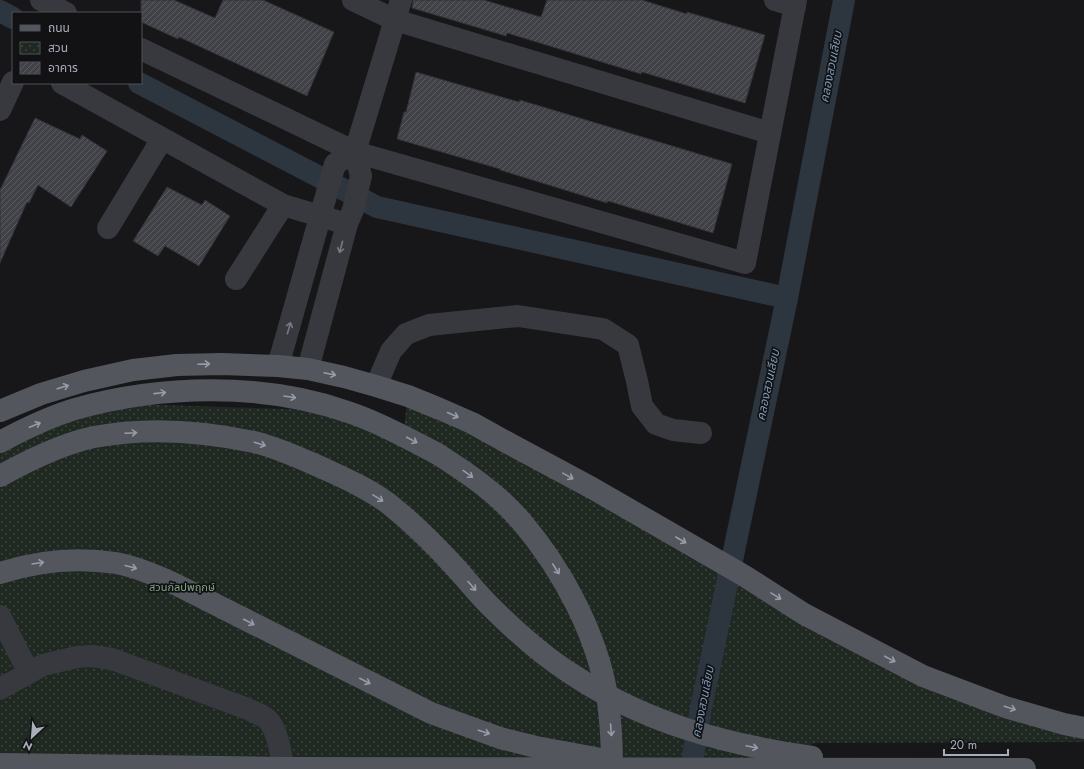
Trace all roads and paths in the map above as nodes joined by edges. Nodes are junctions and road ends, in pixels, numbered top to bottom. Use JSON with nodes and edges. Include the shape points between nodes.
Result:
{"nodes":[{"id":1,"x":353,"y":0,"type":"edge"},
{"id":2,"x":789,"y":2,"type":"edge"},
{"id":3,"x":398,"y":10,"type":"edge"},
{"id":4,"x":142,"y":49,"type":"edge"},
{"id":5,"x":12,"y":84,"type":"edge"},
{"id":6,"x":64,"y":84,"type":"edge"},
{"id":7,"x":0,"y":110,"type":"edge"},
{"id":8,"x":770,"y":133,"type":"junction"},
{"id":9,"x":162,"y":139,"type":"junction"},
{"id":10,"x":355,"y":152,"type":"junction"},
{"id":11,"x":284,"y":205,"type":"junction"},
{"id":12,"x":322,"y":207,"type":"junction"},
{"id":13,"x":350,"y":216,"type":"junction"},
{"id":14,"x":108,"y":228,"type":"dead end"},
{"id":15,"x":236,"y":280,"type":"dead end"},
{"id":16,"x":278,"y":366,"type":"junction"},
{"id":17,"x":308,"y":369,"type":"junction"},
{"id":18,"x":376,"y":386,"type":"junction"},
{"id":19,"x":0,"y":410,"type":"edge"},
{"id":20,"x":702,"y":433,"type":"dead end"},
{"id":21,"x":0,"y":442,"type":"edge"},
{"id":22,"x":0,"y":476,"type":"edge"},
{"id":23,"x":0,"y":573,"type":"edge"},
{"id":24,"x":0,"y":616,"type":"edge"},
{"id":25,"x":29,"y":673,"type":"junction"},
{"id":26,"x":0,"y":689,"type":"edge"},
{"id":27,"x":1084,"y":728,"type":"edge"},
{"id":28,"x":0,"y":764,"type":"edge"},
{"id":29,"x":283,"y":768,"type":"junction"},
{"id":30,"x":648,"y":768,"type":"junction"},
{"id":31,"x":907,"y":768,"type":"edge"},
{"id":32,"x":612,"y":769,"type":"edge"},
{"id":33,"x":1025,"y":769,"type":"edge"}],
"edges":[{"from":1,"to":3,"type":"street"},
{"from":2,"to":8,"type":"street"},
{"from":3,"to":8,"type":"street"},
{"from":3,"to":10,"type":"street"},
{"from":4,"to":10,"type":"street"},
{"from":5,"to":7,"type":"street"},
{"from":6,"to":9,"type":"street"},
{"from":8,"to":10,"type":"street","via":[[745,263]]},
{"from":9,"to":11,"type":"street"},
{"from":9,"to":14,"type":"street"},
{"from":10,"to":12,"type":"street","via":[[335,164]]},
{"from":10,"to":13,"type":"street","via":[[361,176]]},
{"from":11,"to":12,"type":"street"},
{"from":11,"to":15,"type":"street"},
{"from":12,"to":13,"type":"street"},
{"from":16,"to":12,"type":"street","one_way":true},
{"from":13,"to":17,"type":"street","one_way":true},
{"from":16,"to":17,"type":"main road"},
{"from":19,"to":16,"type":"main road","one_way":true,"via":[[84,380],[133,370],[177,365]]},
{"from":17,"to":18,"type":"main road","one_way":true},
{"from":18,"to":20,"type":"street","via":[[391,351],[406,334],[429,325],[526,317],[603,329],[628,346],[642,406],[656,424],[673,430]]},
{"from":18,"to":27,"type":"main road","one_way":true,"via":[[408,396],[472,423],[592,488],[743,575],[804,614],[923,676],[1005,707]]},
{"from":21,"to":32,"type":"main road","one_way":true,"bridge":true,"via":[[51,418],[109,401],[159,393],[210,390],[267,394],[320,403],[377,423],[436,453],[468,474],[520,520],[541,546],[578,608],[602,672],[611,729]]},
{"from":22,"to":31,"type":"main road","one_way":true,"via":[[39,455],[92,437],[158,432],[206,434],[256,443],[303,459],[350,480],[393,507],[427,537],[487,603],[539,650],[569,673],[628,707],[714,738],[771,751]]},
{"from":23,"to":30,"type":"main road","one_way":true,"via":[[26,565],[68,560],[116,564],[155,575],[431,713],[500,738]]},
{"from":24,"to":25,"type":"street"},
{"from":25,"to":26,"type":"street"},
{"from":25,"to":29,"type":"street","via":[[43,665],[77,657],[112,659],[248,709],[268,720],[275,732]]},
{"from":28,"to":29,"type":"main road"},
{"from":29,"to":30,"type":"main road"},
{"from":30,"to":31,"type":"main road"},
{"from":31,"to":33,"type":"main road"}]}
